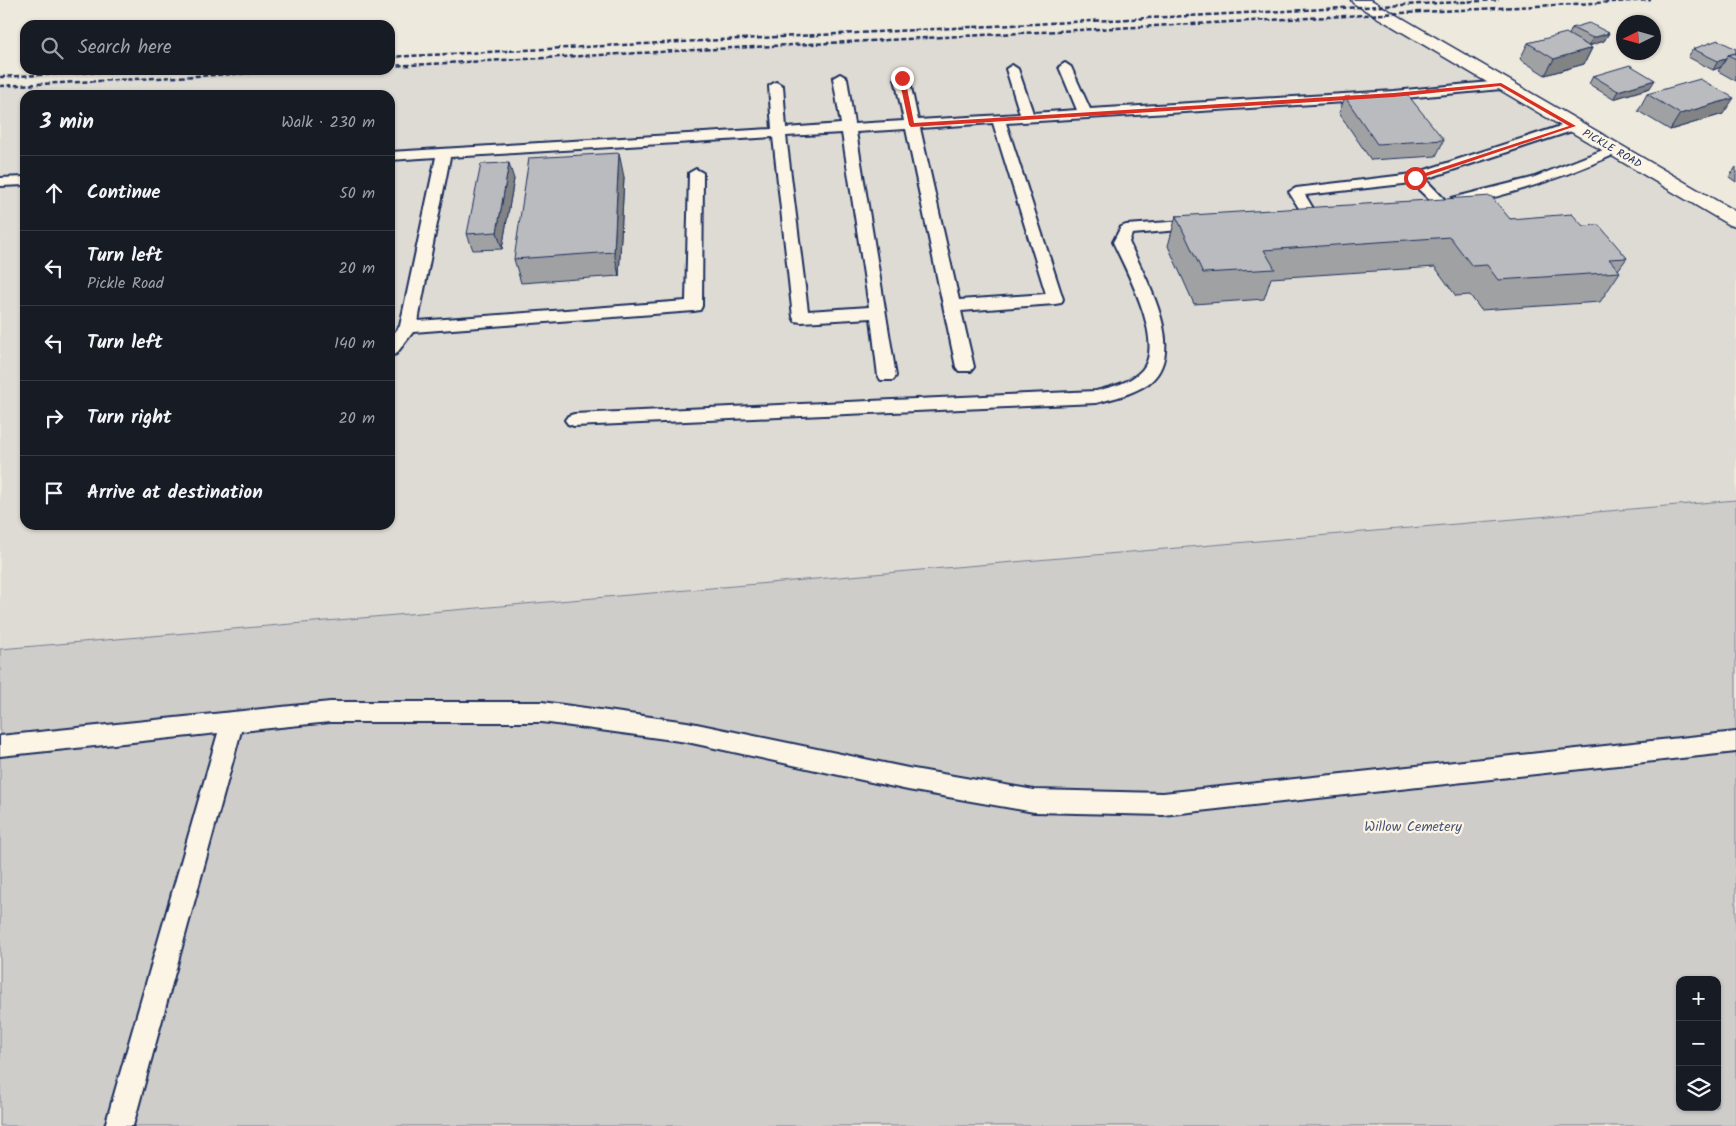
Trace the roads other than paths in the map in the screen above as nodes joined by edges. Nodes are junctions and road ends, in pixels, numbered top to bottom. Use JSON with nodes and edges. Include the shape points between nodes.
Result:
{"nodes":[{"id":1,"x":1360,"y":0,"type":"edge"},
{"id":2,"x":1065,"y":66,"type":"dead end"},
{"id":3,"x":1012,"y":69,"type":"dead end"},
{"id":4,"x":840,"y":78,"type":"dead end"},
{"id":5,"x":902,"y":78,"type":"dead end"},
{"id":6,"x":1501,"y":84,"type":"junction"},
{"id":7,"x":776,"y":86,"type":"dead end"},
{"id":8,"x":1085,"y":114,"type":"junction"},
{"id":9,"x":1028,"y":117,"type":"junction"},
{"id":10,"x":998,"y":119,"type":"junction"},
{"id":11,"x":911,"y":125,"type":"junction"},
{"id":12,"x":1573,"y":126,"type":"junction"},
{"id":13,"x":850,"y":129,"type":"junction"},
{"id":14,"x":779,"y":133,"type":"junction"},
{"id":15,"x":1614,"y":150,"type":"junction"},
{"id":16,"x":444,"y":152,"type":"junction"},
{"id":17,"x":395,"y":156,"type":"edge"},
{"id":18,"x":696,"y":173,"type":"dead end"},
{"id":19,"x":1415,"y":178,"type":"junction"},
{"id":20,"x":20,"y":181,"type":"edge"},
{"id":21,"x":0,"y":182,"type":"edge"},
{"id":22,"x":1442,"y":203,"type":"junction"},
{"id":23,"x":1418,"y":206,"type":"edge"},
{"id":24,"x":1330,"y":214,"type":"edge"},
{"id":25,"x":1310,"y":216,"type":"junction"},
{"id":26,"x":1290,"y":217,"type":"edge"},
{"id":27,"x":1736,"y":221,"type":"edge"},
{"id":28,"x":1212,"y":224,"type":"edge"},
{"id":29,"x":952,"y":306,"type":"junction"},
{"id":30,"x":878,"y":312,"type":"junction"},
{"id":31,"x":408,"y":327,"type":"junction"},
{"id":32,"x":395,"y":344,"type":"edge"},
{"id":33,"x":965,"y":367,"type":"dead end"},
{"id":34,"x":887,"y":376,"type":"dead end"},
{"id":35,"x":574,"y":420,"type":"dead end"},
{"id":36,"x":232,"y":722,"type":"junction"},
{"id":37,"x":1736,"y":742,"type":"edge"},
{"id":38,"x":0,"y":746,"type":"edge"},
{"id":39,"x":119,"y":1126,"type":"edge"}],
"edges":[{"from":1,"to":6,"type":"street","name":"PICKLE ROAD"},
{"from":2,"to":8,"type":"lane"},
{"from":3,"to":9,"type":"lane"},
{"from":4,"to":13,"type":"lane"},
{"from":5,"to":11,"type":"lane"},
{"from":6,"to":8,"type":"lane","via":[[1394,95]]},
{"from":6,"to":12,"type":"street","name":"PICKLE ROAD"},
{"from":7,"to":14,"type":"lane"},
{"from":8,"to":9,"type":"lane"},
{"from":9,"to":10,"type":"lane"},
{"from":10,"to":11,"type":"lane"},
{"from":10,"to":29,"type":"lane","via":[[1055,299]]},
{"from":11,"to":13,"type":"lane"},
{"from":11,"to":29,"type":"lane"},
{"from":12,"to":15,"type":"street","name":"PICKLE ROAD"},
{"from":12,"to":19,"type":"lane"},
{"from":13,"to":14,"type":"lane"},
{"from":13,"to":30,"type":"lane"},
{"from":14,"to":16,"type":"lane"},
{"from":14,"to":30,"type":"lane","via":[[801,317]]},
{"from":15,"to":22,"type":"lane","via":[[1519,188]]},
{"from":15,"to":27,"type":"street","name":"PICKLE ROAD"},
{"from":16,"to":17,"type":"lane"},
{"from":16,"to":31,"type":"lane"},
{"from":18,"to":31,"type":"lane","via":[[694,306]]},
{"from":19,"to":22,"type":"lane"},
{"from":19,"to":25,"type":"lane","via":[[1296,192]]},
{"from":20,"to":21,"type":"lane"},
{"from":22,"to":23,"type":"lane"},
{"from":24,"to":25,"type":"lane"},
{"from":25,"to":26,"type":"lane"},
{"from":28,"to":35,"type":"lane","via":[[1126,230],[1121,242],[1154,320],[1158,343],[1157,358],[1150,373],[1130,387],[1096,397]]},
{"from":29,"to":33,"type":"lane"},
{"from":30,"to":34,"type":"lane"},
{"from":31,"to":32,"type":"lane"},
{"from":36,"to":37,"type":"lane","via":[[330,712],[542,712],[677,731],[908,779],[1034,801],[1163,804]]},
{"from":36,"to":38,"type":"lane"},
{"from":36,"to":39,"type":"lane"}]}
